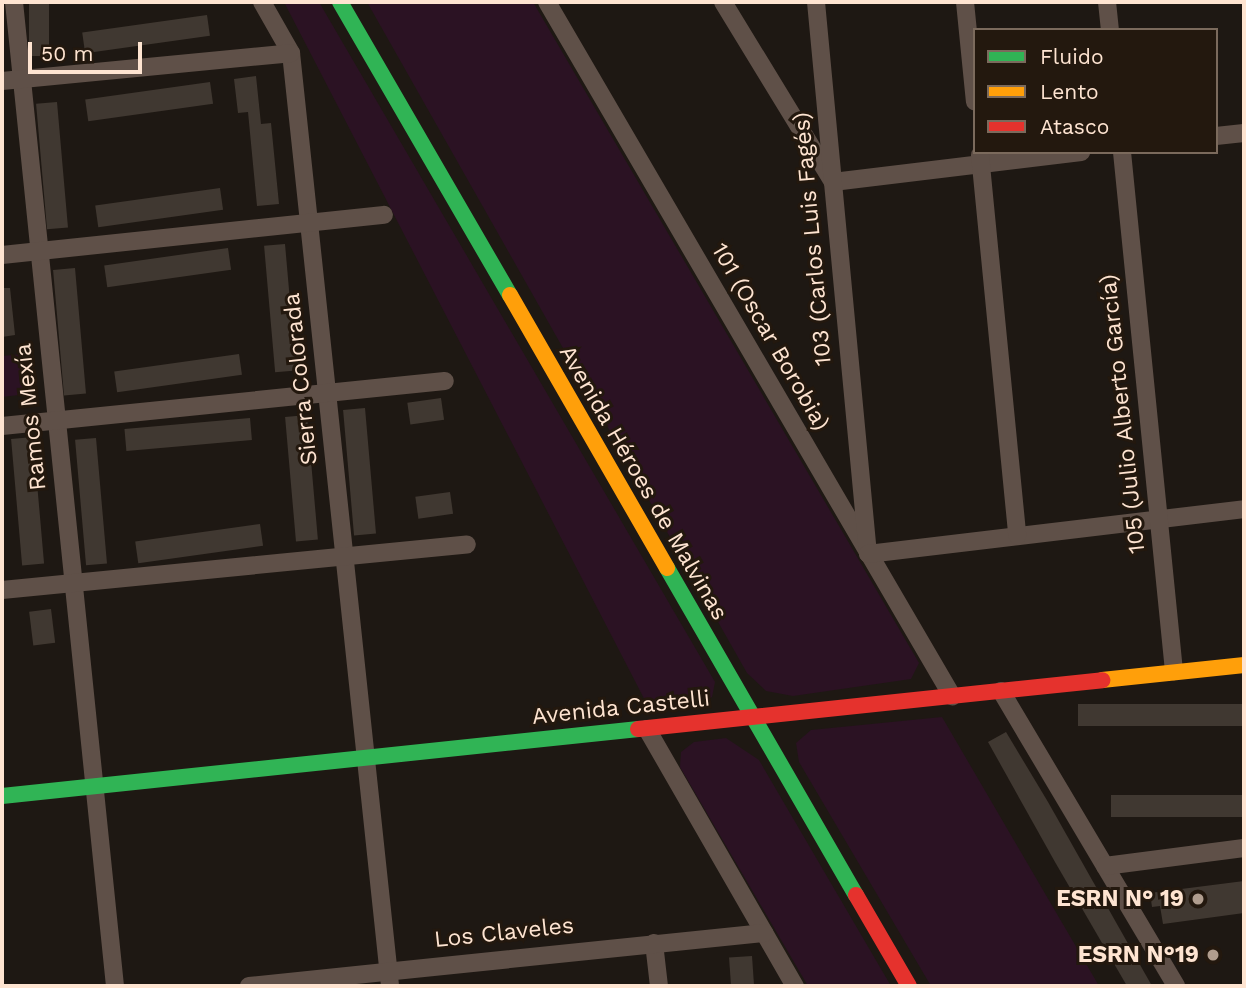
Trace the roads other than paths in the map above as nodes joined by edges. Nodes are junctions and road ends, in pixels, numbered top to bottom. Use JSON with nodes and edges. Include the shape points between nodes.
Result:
{"nodes":[{"id":1,"x":14,"y":2,"type":"edge"},
{"id":2,"x":262,"y":2,"type":"edge"},
{"id":3,"x":340,"y":2,"type":"edge"},
{"id":4,"x":547,"y":2,"type":"edge"},
{"id":5,"x":723,"y":2,"type":"edge"},
{"id":6,"x":816,"y":2,"type":"edge"},
{"id":7,"x":965,"y":2,"type":"edge"},
{"id":8,"x":1107,"y":2,"type":"edge"},
{"id":9,"x":1110,"y":28,"type":"edge"},
{"id":10,"x":290,"y":53,"type":"junction"},
{"id":11,"x":21,"y":79,"type":"junction"},
{"id":12,"x":2,"y":81,"type":"edge"},
{"id":13,"x":973,"y":82,"type":"edge"},
{"id":14,"x":1244,"y":133,"type":"edge"},
{"id":15,"x":1218,"y":136,"type":"edge"},
{"id":16,"x":1047,"y":154,"type":"edge"},
{"id":17,"x":1122,"y":154,"type":"edge"},
{"id":18,"x":980,"y":158,"type":"edge"},
{"id":19,"x":833,"y":182,"type":"junction"},
{"id":20,"x":384,"y":215,"type":"dead end"},
{"id":21,"x":309,"y":223,"type":"junction"},
{"id":22,"x":39,"y":251,"type":"junction"},
{"id":23,"x":2,"y":255,"type":"edge"},
{"id":24,"x":445,"y":381,"type":"dead end"},
{"id":25,"x":327,"y":393,"type":"junction"},
{"id":26,"x":57,"y":420,"type":"junction"},
{"id":27,"x":2,"y":426,"type":"edge"},
{"id":28,"x":1244,"y":509,"type":"edge"},
{"id":29,"x":1157,"y":519,"type":"junction"},
{"id":30,"x":1017,"y":535,"type":"junction"},
{"id":31,"x":467,"y":544,"type":"dead end"},
{"id":32,"x":868,"y":554,"type":"junction"},
{"id":33,"x":345,"y":556,"type":"junction"},
{"id":34,"x":73,"y":583,"type":"junction"},
{"id":35,"x":2,"y":590,"type":"edge"},
{"id":36,"x":1244,"y":665,"type":"edge"},
{"id":37,"x":1174,"y":671,"type":"junction"},
{"id":38,"x":1001,"y":691,"type":"junction"},
{"id":39,"x":952,"y":696,"type":"junction"},
{"id":40,"x":751,"y":718,"type":"junction"},
{"id":41,"x":647,"y":729,"type":"junction"},
{"id":42,"x":367,"y":757,"type":"junction"},
{"id":43,"x":94,"y":786,"type":"junction"},
{"id":44,"x":2,"y":796,"type":"edge"},
{"id":45,"x":1244,"y":848,"type":"edge"},
{"id":46,"x":1105,"y":866,"type":"junction"},
{"id":47,"x":764,"y":933,"type":"junction"},
{"id":48,"x":654,"y":943,"type":"junction"},
{"id":49,"x":389,"y":978,"type":"edge"},
{"id":50,"x":115,"y":986,"type":"edge"},
{"id":51,"x":249,"y":986,"type":"edge"},
{"id":52,"x":659,"y":986,"type":"edge"},
{"id":53,"x":795,"y":986,"type":"edge"},
{"id":54,"x":909,"y":986,"type":"edge"},
{"id":55,"x":1176,"y":986,"type":"edge"}],
"edges":[{"from":1,"to":11,"type":"street","name":"Ramos Mexía"},
{"from":2,"to":10,"type":"street","name":"Sierra Colorada"},
{"from":3,"to":40,"type":"main road","name":"Avenida Héroes de Malvinas"},
{"from":4,"to":32,"type":"street","name":"101 (Oscar Borobia)"},
{"from":5,"to":19,"type":"street"},
{"from":6,"to":19,"type":"street","name":"103 (Carlos Luis Fagés)"},
{"from":7,"to":13,"type":"street"},
{"from":8,"to":9,"type":"street"},
{"from":10,"to":11,"type":"street"},
{"from":10,"to":21,"type":"street","name":"Sierra Colorada"},
{"from":11,"to":12,"type":"street"},
{"from":11,"to":22,"type":"street","name":"Ramos Mexía"},
{"from":14,"to":15,"type":"street"},
{"from":16,"to":18,"type":"street"},
{"from":17,"to":29,"type":"street","name":"105 (Julio Alberto García)"},
{"from":18,"to":19,"type":"street"},
{"from":18,"to":30,"type":"street"},
{"from":19,"to":32,"type":"street","name":"103 (Carlos Luis Fagés)"},
{"from":20,"to":21,"type":"street"},
{"from":21,"to":22,"type":"street"},
{"from":21,"to":25,"type":"street","name":"Sierra Colorada"},
{"from":22,"to":23,"type":"street"},
{"from":22,"to":26,"type":"street","name":"Ramos Mexía"},
{"from":24,"to":25,"type":"street"},
{"from":25,"to":26,"type":"street"},
{"from":25,"to":33,"type":"street","name":"Sierra Colorada"},
{"from":26,"to":27,"type":"street"},
{"from":26,"to":34,"type":"street","name":"Ramos Mexía"},
{"from":28,"to":29,"type":"street"},
{"from":29,"to":30,"type":"street"},
{"from":29,"to":37,"type":"street","name":"105 (Julio Alberto García)"},
{"from":30,"to":32,"type":"street"},
{"from":31,"to":33,"type":"street"},
{"from":32,"to":39,"type":"street","name":"101 (Oscar Borobia)"},
{"from":33,"to":34,"type":"street"},
{"from":33,"to":42,"type":"street","name":"Sierra Colorada"},
{"from":34,"to":35,"type":"street"},
{"from":34,"to":43,"type":"street","name":"Ramos Mexía"},
{"from":36,"to":37,"type":"main road","name":"Avenida Castelli"},
{"from":37,"to":38,"type":"main road","name":"Avenida Castelli"},
{"from":38,"to":39,"type":"main road","name":"Avenida Castelli"},
{"from":38,"to":46,"type":"street"},
{"from":39,"to":40,"type":"main road","name":"Avenida Castelli"},
{"from":40,"to":41,"type":"main road","name":"Avenida Castelli"},
{"from":40,"to":54,"type":"main road","name":"Avenida Héroes de Malvinas"},
{"from":41,"to":42,"type":"main road","name":"Avenida Castelli"},
{"from":41,"to":47,"type":"street"},
{"from":42,"to":43,"type":"main road","name":"Avenida Castelli"},
{"from":42,"to":49,"type":"street","name":"Sierra Colorada"},
{"from":43,"to":44,"type":"main road","name":"Avenida Castelli"},
{"from":43,"to":50,"type":"street","name":"Ramos Mexía"},
{"from":45,"to":46,"type":"street"},
{"from":46,"to":55,"type":"street"},
{"from":47,"to":48,"type":"street","name":"Los Claveles"},
{"from":47,"to":53,"type":"street"},
{"from":48,"to":49,"type":"street","name":"Los Claveles"},
{"from":48,"to":52,"type":"street"},
{"from":49,"to":51,"type":"street","name":"Los Claveles"}]}
